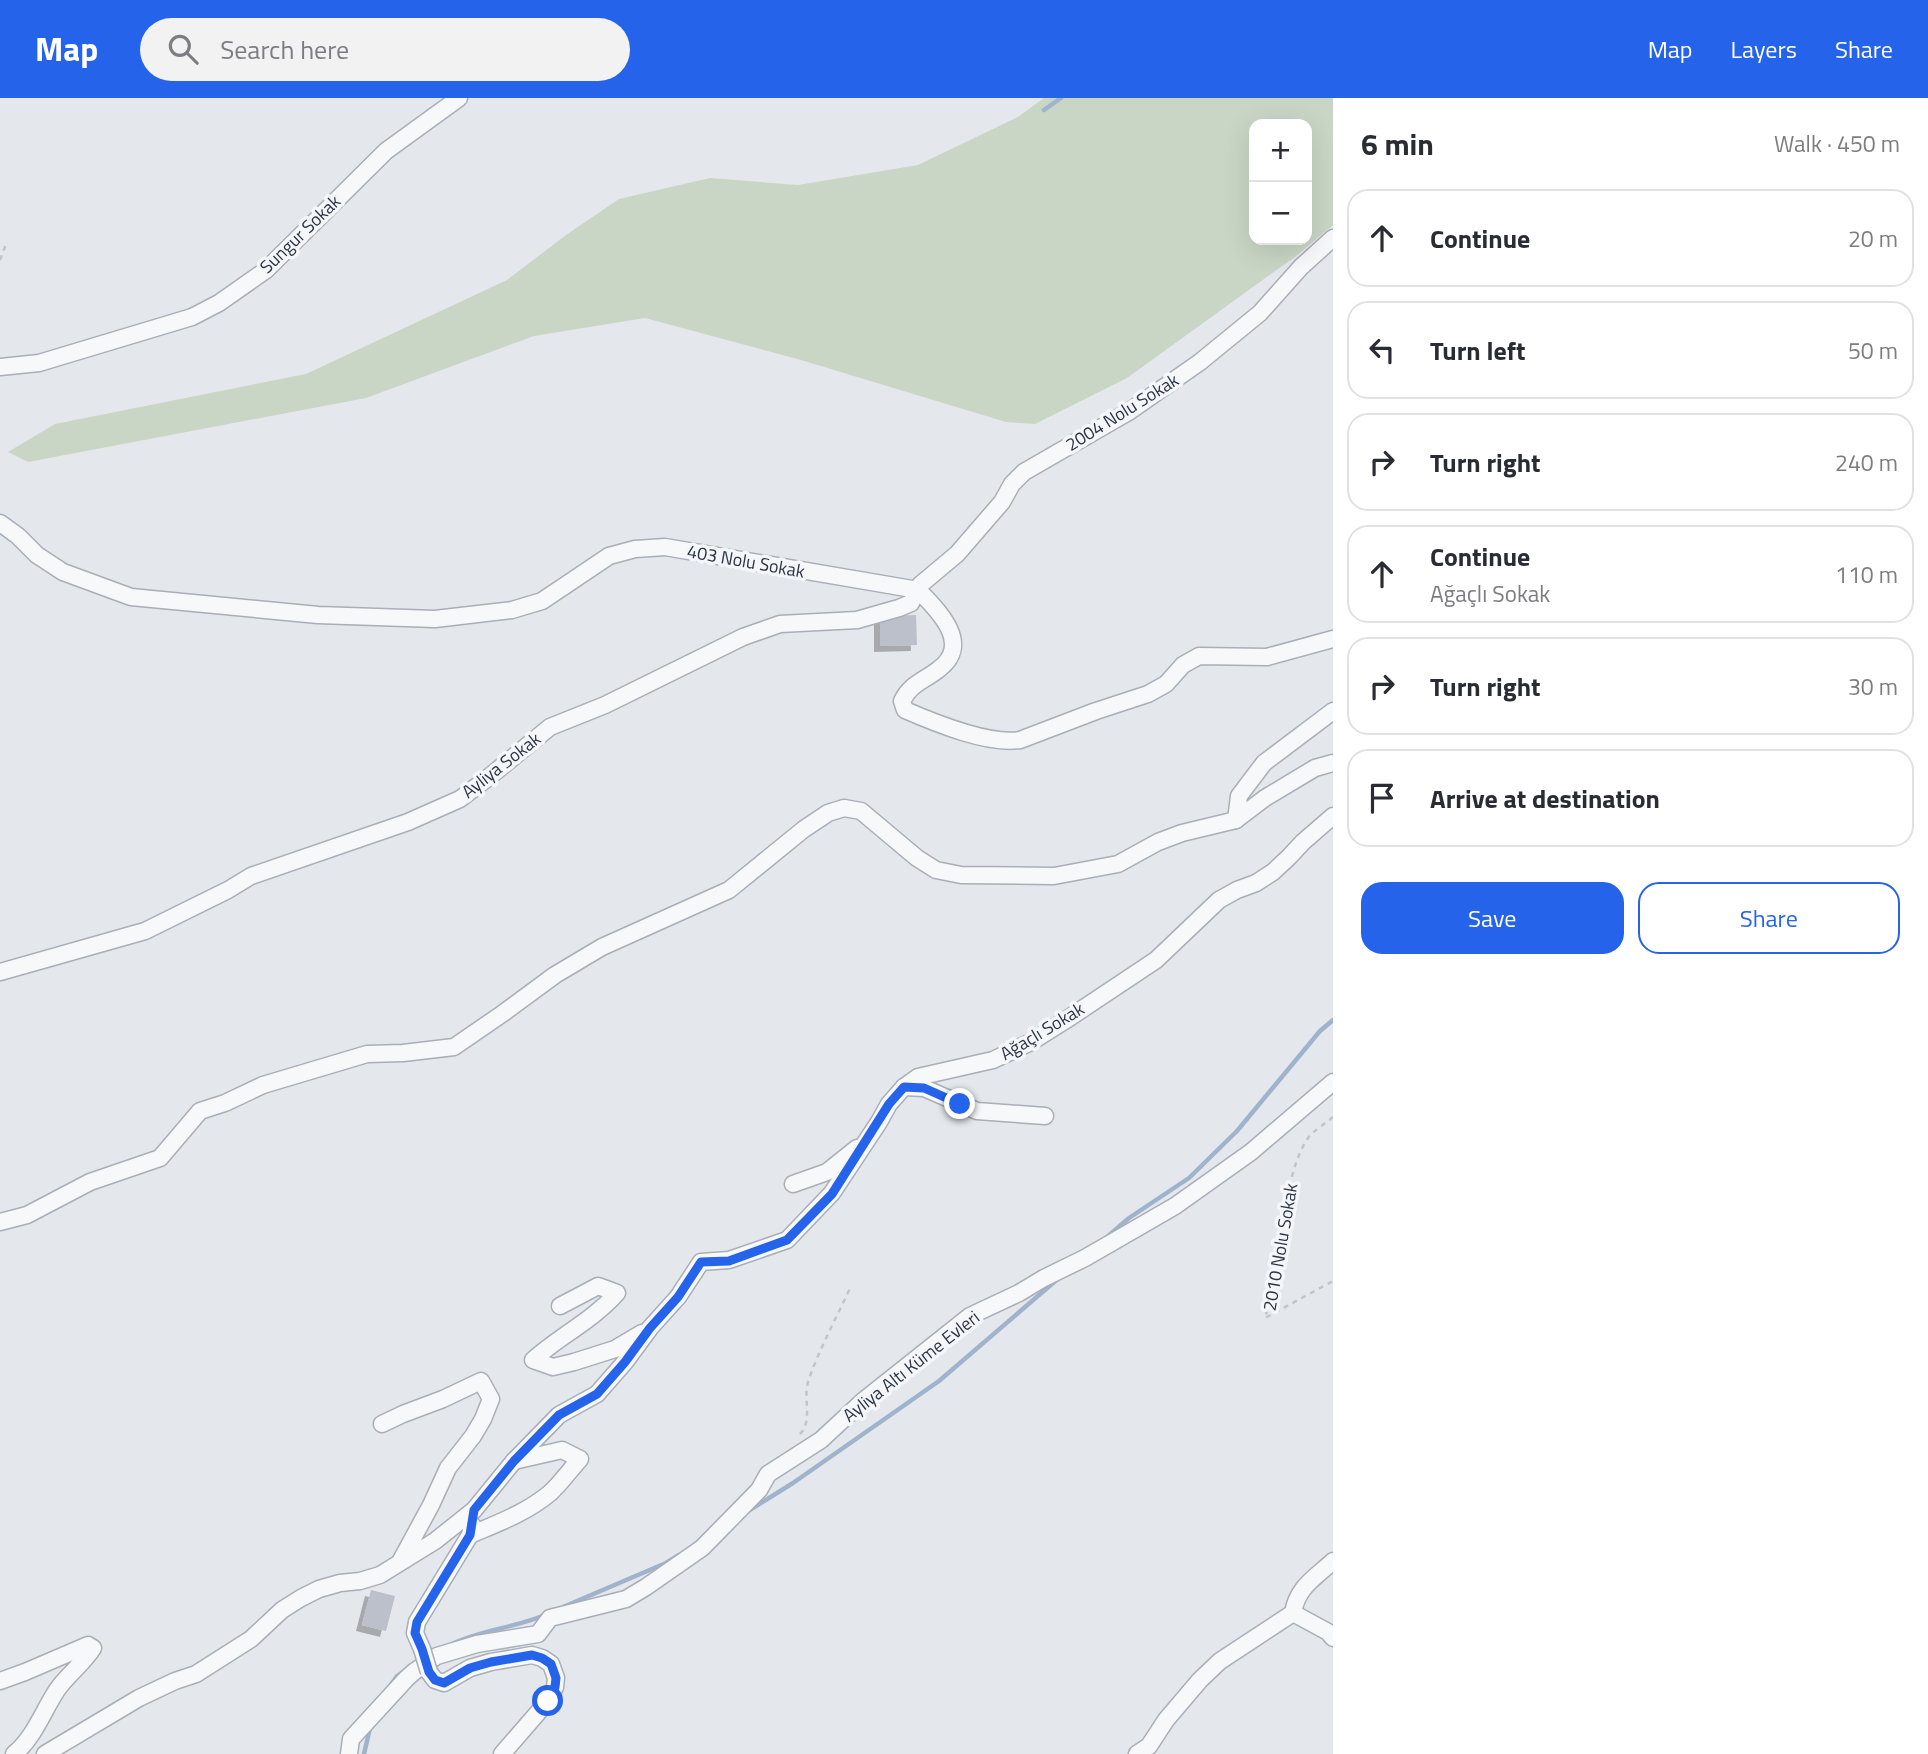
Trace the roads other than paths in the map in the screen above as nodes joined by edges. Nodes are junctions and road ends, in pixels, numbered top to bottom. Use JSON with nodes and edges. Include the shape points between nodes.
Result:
{"nodes":[{"id":1,"x":459,"y":98,"type":"edge"},
{"id":2,"x":1333,"y":238,"type":"edge"},
{"id":3,"x":0,"y":367,"type":"edge"},
{"id":4,"x":0,"y":523,"type":"edge"},
{"id":5,"x":918,"y":590,"type":"junction"},
{"id":6,"x":1333,"y":639,"type":"edge"},
{"id":7,"x":1333,"y":711,"type":"edge"},
{"id":8,"x":1333,"y":762,"type":"edge"},
{"id":9,"x":1333,"y":816,"type":"edge"},
{"id":10,"x":1236,"y":820,"type":"junction"},
{"id":11,"x":0,"y":972,"type":"edge"},
{"id":12,"x":1333,"y":1082,"type":"edge"},
{"id":13,"x":904,"y":1087,"type":"junction"},
{"id":14,"x":1045,"y":1116,"type":"dead end"},
{"id":15,"x":867,"y":1140,"type":"junction"},
{"id":16,"x":793,"y":1184,"type":"dead end"},
{"id":17,"x":0,"y":1222,"type":"edge"},
{"id":18,"x":560,"y":1306,"type":"dead end"},
{"id":19,"x":650,"y":1328,"type":"junction"},
{"id":20,"x":382,"y":1424,"type":"dead end"},
{"id":21,"x":514,"y":1461,"type":"junction"},
{"id":22,"x":474,"y":1510,"type":"junction"},
{"id":23,"x":470,"y":1535,"type":"junction"},
{"id":24,"x":1333,"y":1561,"type":"edge"},
{"id":25,"x":399,"y":1564,"type":"junction"},
{"id":26,"x":1293,"y":1613,"type":"junction"},
{"id":27,"x":1333,"y":1638,"type":"edge"},
{"id":28,"x":0,"y":1681,"type":"edge"},
{"id":29,"x":14,"y":1754,"type":"edge"},
{"id":30,"x":46,"y":1754,"type":"edge"},
{"id":31,"x":349,"y":1754,"type":"edge"},
{"id":32,"x":502,"y":1754,"type":"edge"},
{"id":33,"x":1137,"y":1754,"type":"edge"}],
"edges":[{"from":1,"to":3,"type":"street","name":"Sungur Sokak","via":[[386,151],[266,270],[219,303],[192,317],[39,363]]},
{"from":2,"to":5,"type":"street","name":"2004 Nolu Sokak","via":[[1260,313],[1200,362],[1130,411],[1024,472],[957,554]]},
{"from":4,"to":5,"type":"street","name":"403 Nolu Sokak","via":[[63,572],[131,597],[318,615],[435,619],[512,610],[542,601],[609,556],[665,547]]},
{"from":5,"to":6,"type":"street","via":[[954,639],[951,658],[908,689],[902,701],[905,710],[989,740],[1020,740],[1148,694],[1199,656],[1267,657]]},
{"from":5,"to":11,"type":"street","name":"Ayliya Sokak","via":[[911,603],[857,620],[779,624],[743,637],[550,727],[460,799],[429,813],[251,876],[145,931]]},
{"from":7,"to":10,"type":"street","via":[[1264,763],[1240,796]]},
{"from":8,"to":10,"type":"street","via":[[1315,768]]},
{"from":9,"to":13,"type":"street","name":"Ağaçlı Sokak","via":[[1273,872],[1219,900],[1156,960],[1066,1020],[993,1060],[918,1077]]},
{"from":10,"to":17,"type":"street","via":[[1182,833],[1118,864],[1054,876],[961,875],[936,870],[917,859],[861,811],[844,808],[828,813],[729,890],[602,947],[454,1047],[367,1054],[262,1085],[200,1111],[160,1158],[90,1182],[27,1215]]},
{"from":12,"to":31,"type":"street","name":"Ayliya Altı Küme Evleri","via":[[1251,1152],[1175,1206],[970,1316],[821,1440],[768,1474],[759,1490],[702,1548],[626,1599],[550,1618],[538,1634],[437,1656],[415,1671],[351,1740]]},
{"from":13,"to":14,"type":"street","via":[[924,1088],[977,1111]]},
{"from":13,"to":15,"type":"street","name":"Ağaçlı Sokak"},
{"from":15,"to":16,"type":"street","via":[[827,1172]]},
{"from":15,"to":19,"type":"street","name":"Ağaçlı Sokak","via":[[832,1194],[787,1240],[729,1261],[701,1262]]},
{"from":18,"to":19,"type":"street","via":[[598,1286],[617,1293],[604,1308],[533,1360],[553,1367],[615,1349]]},
{"from":19,"to":21,"type":"street","via":[[597,1394],[559,1415]]},
{"from":20,"to":25,"type":"street","via":[[481,1381],[491,1399],[473,1436],[448,1468]]},
{"from":21,"to":22,"type":"street"},
{"from":21,"to":23,"type":"street","via":[[562,1450],[580,1459],[536,1504]]},
{"from":22,"to":23,"type":"street"},
{"from":22,"to":25,"type":"street"},
{"from":23,"to":32,"type":"street","bridge":true,"via":[[417,1622],[415,1633],[429,1672],[444,1683],[491,1662],[532,1655],[551,1664],[556,1678],[548,1701]]},
{"from":24,"to":26,"type":"street","via":[[1299,1592]]},
{"from":25,"to":30,"type":"street","via":[[380,1575],[319,1589],[301,1598],[196,1675],[147,1693]]},
{"from":26,"to":27,"type":"street"},
{"from":26,"to":33,"type":"street","via":[[1220,1661]]},
{"from":28,"to":29,"type":"street","via":[[88,1645],[93,1648],[59,1687],[27,1741]]}]}
